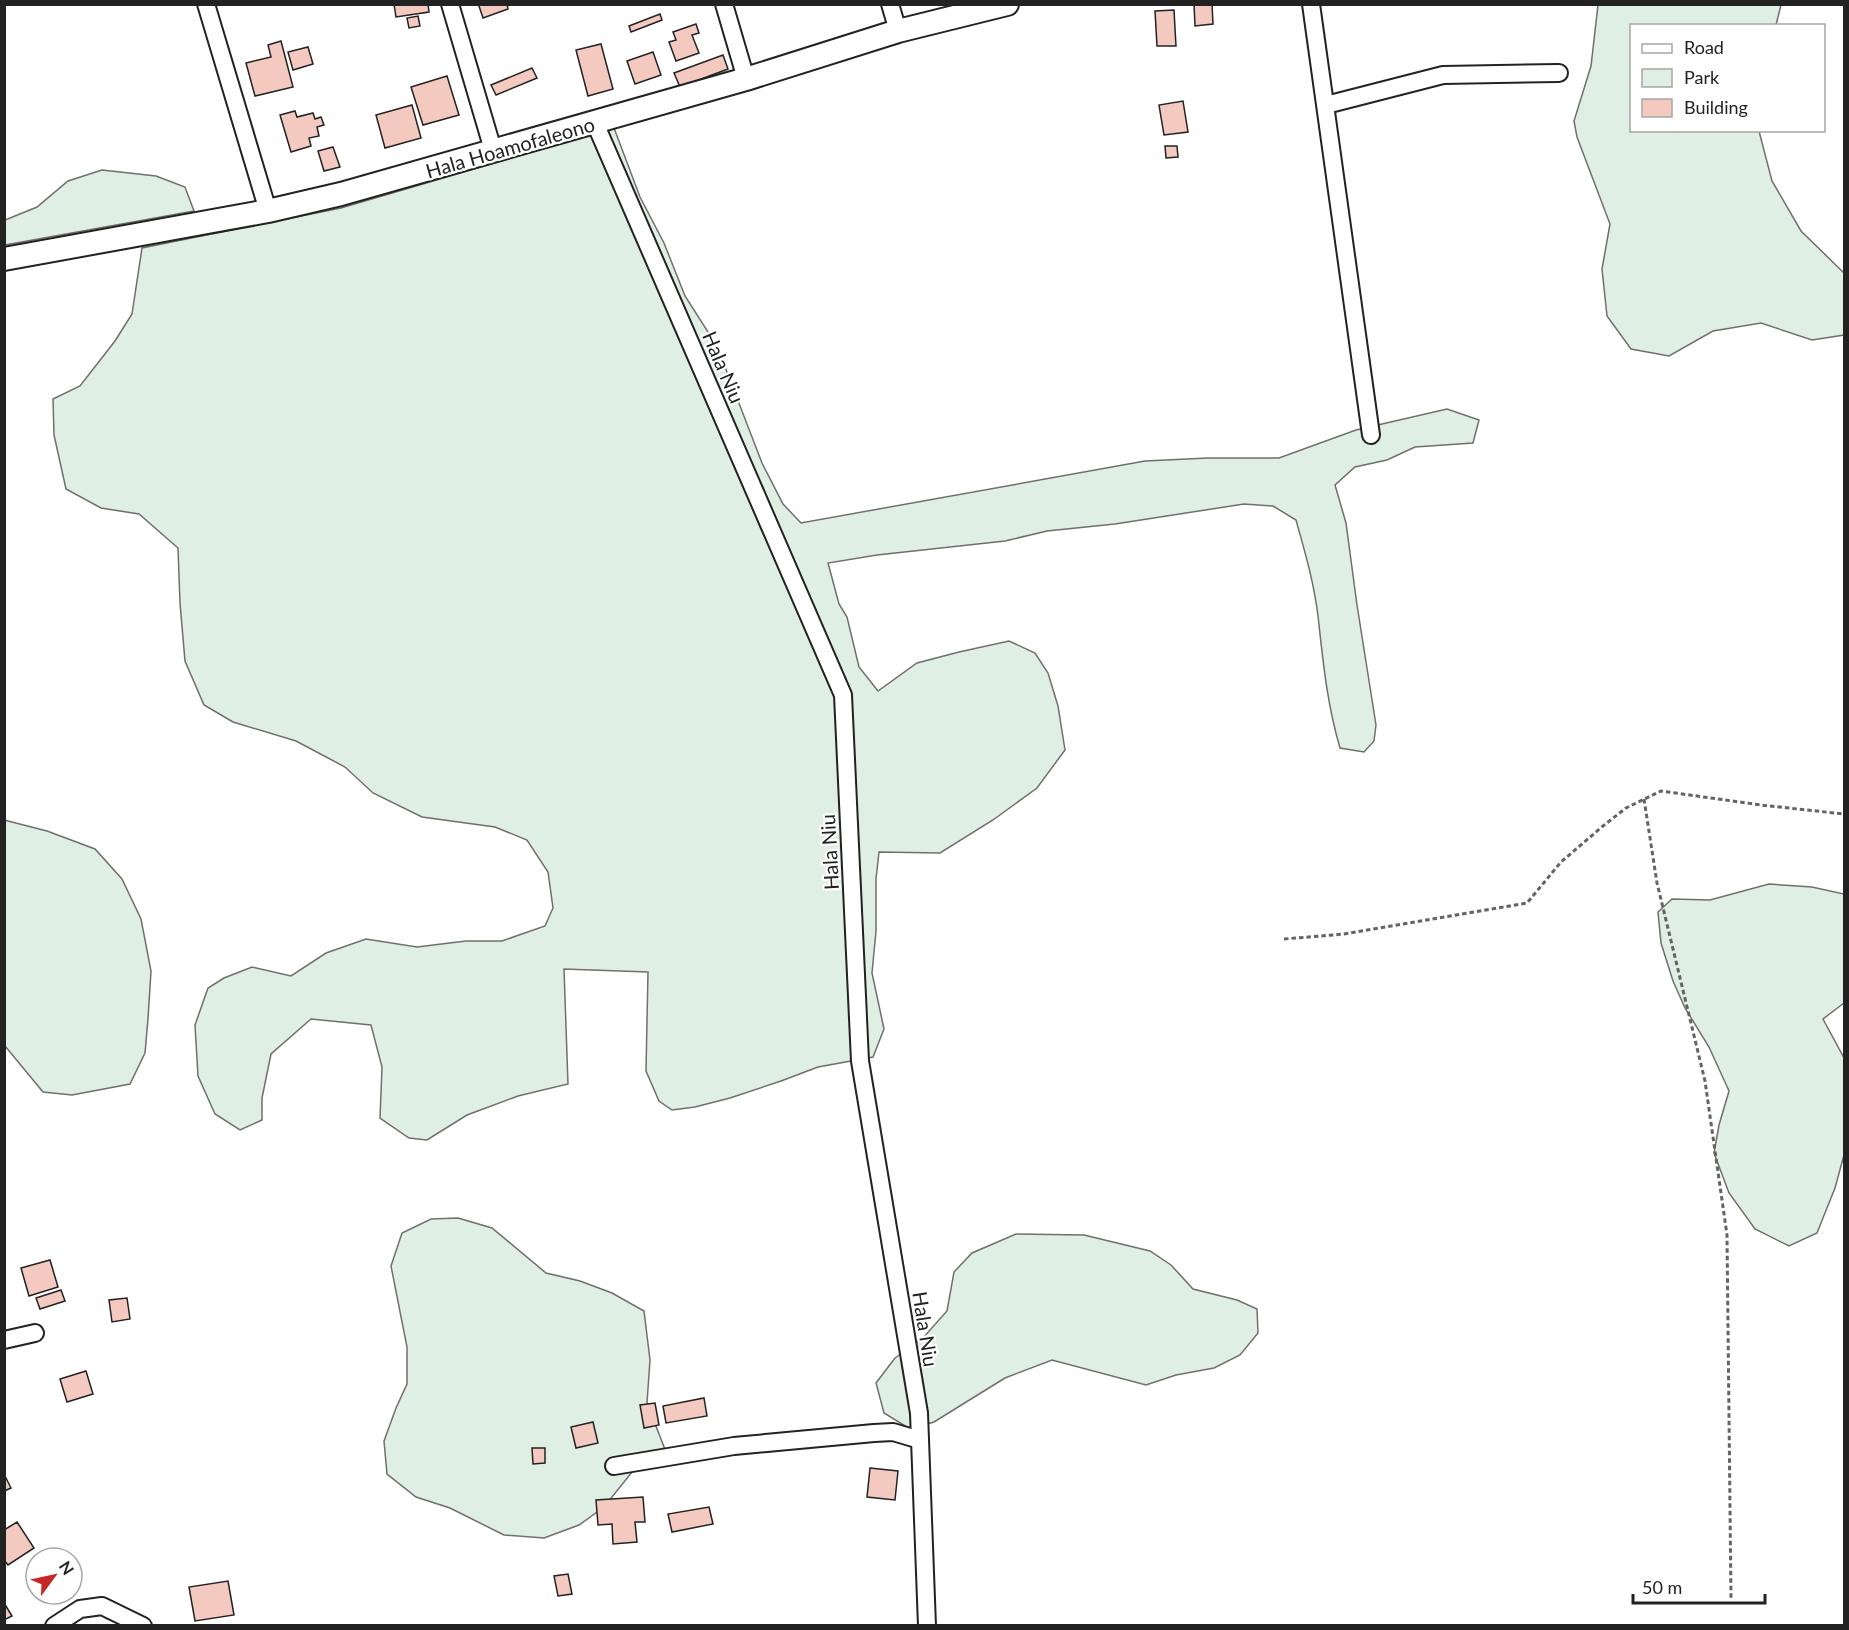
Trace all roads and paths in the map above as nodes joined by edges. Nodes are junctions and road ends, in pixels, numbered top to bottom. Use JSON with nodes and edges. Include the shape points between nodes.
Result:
{"nodes":[{"id":1,"x":206,"y":4,"type":"edge"},
{"id":2,"x":450,"y":4,"type":"edge"},
{"id":3,"x":724,"y":4,"type":"edge"},
{"id":4,"x":890,"y":4,"type":"edge"},
{"id":5,"x":1007,"y":4,"type":"edge"},
{"id":6,"x":1311,"y":4,"type":"edge"},
{"id":7,"x":898,"y":31,"type":"junction"},
{"id":8,"x":1559,"y":73,"type":"dead end"},
{"id":9,"x":746,"y":79,"type":"junction"},
{"id":10,"x":1326,"y":105,"type":"junction"},
{"id":11,"x":595,"y":123,"type":"junction"},
{"id":12,"x":493,"y":150,"type":"junction"},
{"id":13,"x":268,"y":211,"type":"junction"},
{"id":14,"x":4,"y":259,"type":"edge"},
{"id":15,"x":1371,"y":435,"type":"dead end"},
{"id":16,"x":1644,"y":800,"type":"junction"},
{"id":17,"x":1845,"y":814,"type":"edge"},
{"id":18,"x":1284,"y":939,"type":"dead end"},
{"id":19,"x":35,"y":1333,"type":"dead end"},
{"id":20,"x":4,"y":1340,"type":"edge"},
{"id":21,"x":920,"y":1440,"type":"junction"},
{"id":22,"x":614,"y":1466,"type":"dead end"},
{"id":23,"x":1731,"y":1598,"type":"dead end"},
{"id":24,"x":54,"y":1626,"type":"edge"},
{"id":25,"x":143,"y":1626,"type":"edge"},
{"id":26,"x":927,"y":1626,"type":"edge"}],
"edges":[{"from":1,"to":13,"type":"street"},
{"from":2,"to":12,"type":"street"},
{"from":3,"to":9,"type":"street"},
{"from":4,"to":7,"type":"street"},
{"from":5,"to":7,"type":"street","name":"Hala Hoamofaleono"},
{"from":6,"to":10,"type":"street"},
{"from":7,"to":9,"type":"street","name":"Hala Hoamofaleono"},
{"from":8,"to":10,"type":"street","via":[[1443,75]]},
{"from":9,"to":11,"type":"street","name":"Hala Hoamofaleono"},
{"from":10,"to":15,"type":"street"},
{"from":11,"to":12,"type":"street","name":"Hala Hoamofaleono"},
{"from":11,"to":21,"type":"street","name":"Hala Niu","via":[[843,694],[860,1061],[919,1413]]},
{"from":12,"to":13,"type":"street","name":"Hala Hoamofaleono"},
{"from":13,"to":14,"type":"street","name":"Hala Hoamofaleono"},
{"from":16,"to":17,"type":"path","via":[[1661,791]]},
{"from":16,"to":18,"type":"path","via":[[1626,808],[1561,862],[1527,903],[1344,934]]},
{"from":16,"to":23,"type":"path","via":[[1657,883],[1705,1081],[1727,1235]]},
{"from":19,"to":20,"type":"street"},
{"from":21,"to":22,"type":"street","via":[[893,1432],[874,1433],[734,1446]]},
{"from":21,"to":26,"type":"street","name":"Hala Niu"},
{"from":24,"to":25,"type":"street","via":[[81,1609],[102,1606]]}]}
